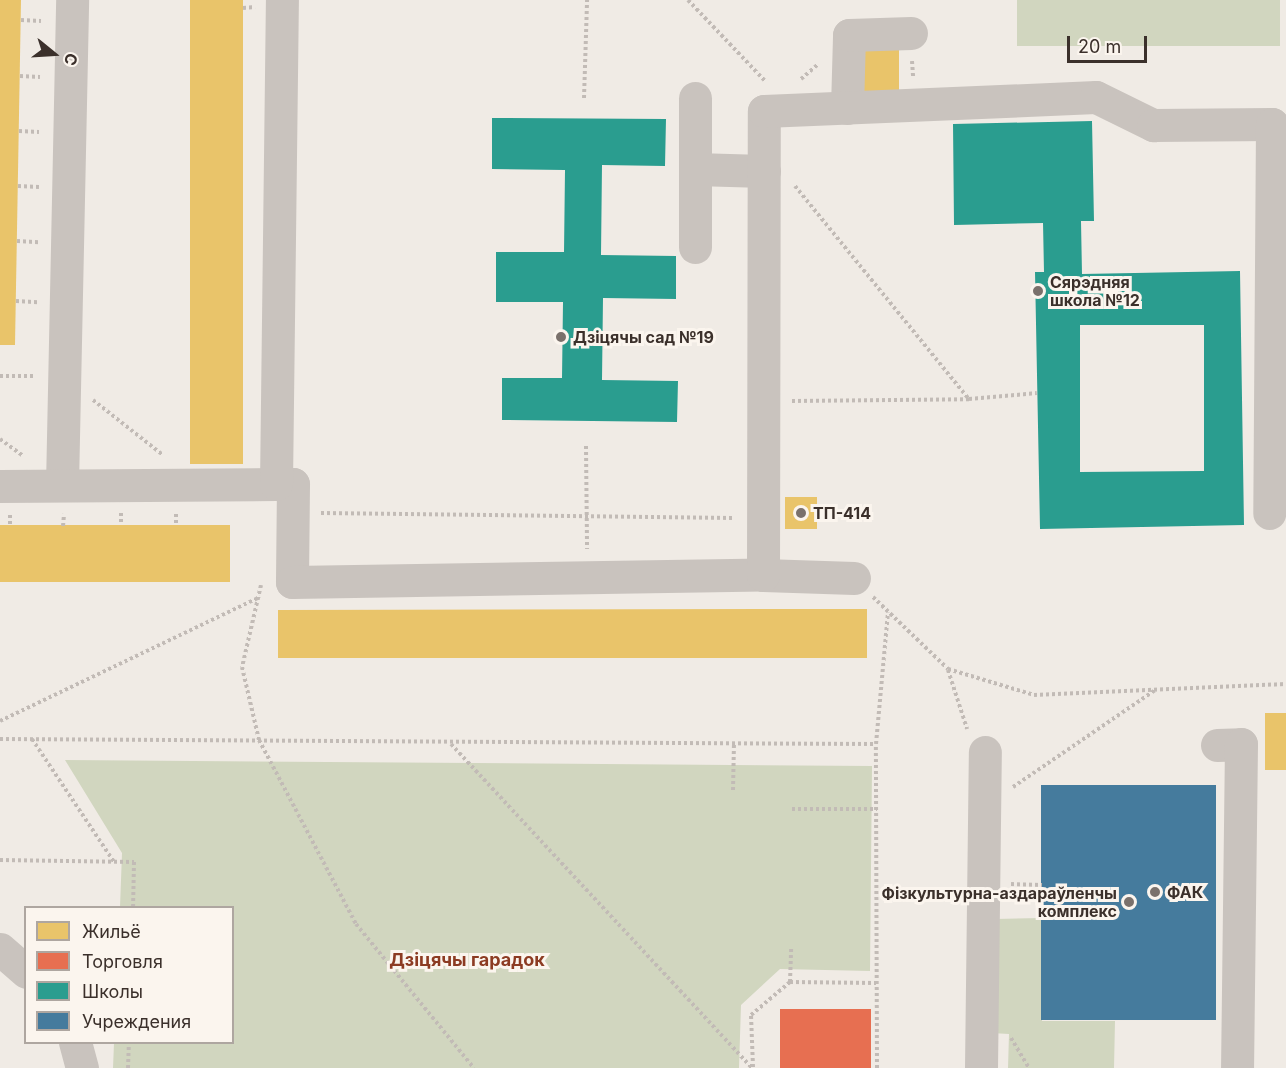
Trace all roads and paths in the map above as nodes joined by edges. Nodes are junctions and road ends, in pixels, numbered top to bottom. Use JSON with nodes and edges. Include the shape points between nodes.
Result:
{"nodes":[{"id":1,"x":72,"y":0,"type":"edge"},
{"id":2,"x":282,"y":0,"type":"edge"},
{"id":3,"x":587,"y":0,"type":"edge"},
{"id":4,"x":688,"y":0,"type":"edge"},
{"id":5,"x":21,"y":20,"type":"dead end"},
{"id":6,"x":42,"y":21,"type":"dead end"},
{"id":7,"x":911,"y":33,"type":"dead end"},
{"id":8,"x":849,"y":35,"type":"junction"},
{"id":9,"x":20,"y":76,"type":"dead end"},
{"id":10,"x":41,"y":77,"type":"dead end"},
{"id":11,"x":798,"y":82,"type":"dead end"},
{"id":12,"x":773,"y":89,"type":"dead end"},
{"id":13,"x":584,"y":98,"type":"dead end"},
{"id":14,"x":695,"y":98,"type":"dead end"},
{"id":15,"x":847,"y":108,"type":"junction"},
{"id":16,"x":19,"y":131,"type":"dead end"},
{"id":17,"x":40,"y":132,"type":"dead end"},
{"id":18,"x":695,"y":170,"type":"junction"},
{"id":19,"x":777,"y":176,"type":"junction"},
{"id":20,"x":18,"y":186,"type":"dead end"},
{"id":21,"x":39,"y":187,"type":"dead end"},
{"id":22,"x":17,"y":242,"type":"dead end"},
{"id":23,"x":39,"y":242,"type":"dead end"},
{"id":24,"x":694,"y":247,"type":"dead end"},
{"id":25,"x":16,"y":301,"type":"dead end"},
{"id":26,"x":38,"y":302,"type":"dead end"},
{"id":27,"x":0,"y":376,"type":"edge"},
{"id":28,"x":63,"y":377,"type":"junction"},
{"id":29,"x":1037,"y":393,"type":"dead end"},
{"id":30,"x":969,"y":399,"type":"junction"},
{"id":31,"x":789,"y":401,"type":"dead end"},
{"id":32,"x":0,"y":439,"type":"edge"},
{"id":33,"x":586,"y":446,"type":"dead end"},
{"id":34,"x":28,"y":460,"type":"dead end"},
{"id":35,"x":198,"y":483,"type":"junction"},
{"id":36,"x":276,"y":484,"type":"junction"},
{"id":37,"x":62,"y":485,"type":"junction"},
{"id":38,"x":0,"y":486,"type":"edge"},
{"id":39,"x":292,"y":512,"type":"junction"},
{"id":40,"x":1269,"y":513,"type":"dead end"},
{"id":41,"x":764,"y":518,"type":"junction"},
{"id":42,"x":587,"y":519,"type":"junction"},
{"id":43,"x":764,"y":575,"type":"junction"},
{"id":44,"x":588,"y":578,"type":"junction"},
{"id":45,"x":854,"y":578,"type":"joint"},
{"id":46,"x":888,"y":613,"type":"junction"},
{"id":47,"x":1286,"y":684,"type":"edge"},
{"id":48,"x":1156,"y":690,"type":"junction"},
{"id":49,"x":0,"y":721,"type":"edge"},
{"id":50,"x":31,"y":738,"type":"junction"},
{"id":51,"x":0,"y":739,"type":"edge"},
{"id":52,"x":259,"y":740,"type":"junction"},
{"id":53,"x":451,"y":744,"type":"junction"},
{"id":54,"x":734,"y":744,"type":"junction"},
{"id":55,"x":876,"y":744,"type":"junction"},
{"id":56,"x":1217,"y":745,"type":"dead end"},
{"id":57,"x":985,"y":752,"type":"dead end"},
{"id":58,"x":733,"y":790,"type":"dead end"},
{"id":59,"x":1007,"y":791,"type":"dead end"},
{"id":60,"x":792,"y":809,"type":"dead end"},
{"id":61,"x":877,"y":809,"type":"junction"},
{"id":62,"x":0,"y":860,"type":"edge"},
{"id":63,"x":114,"y":862,"type":"junction"},
{"id":64,"x":1007,"y":884,"type":"dead end"},
{"id":65,"x":1042,"y":885,"type":"dead end"},
{"id":66,"x":133,"y":906,"type":"edge"},
{"id":67,"x":791,"y":946,"type":"dead end"},
{"id":68,"x":0,"y":948,"type":"edge"},
{"id":69,"x":24,"y":970,"type":"edge"},
{"id":70,"x":790,"y":982,"type":"junction"},
{"id":71,"x":876,"y":983,"type":"junction"},
{"id":72,"x":1009,"y":1034,"type":"dead end"},
{"id":73,"x":76,"y":1044,"type":"edge"},
{"id":74,"x":129,"y":1044,"type":"edge"},
{"id":75,"x":82,"y":1068,"type":"edge"},
{"id":76,"x":128,"y":1068,"type":"edge"},
{"id":77,"x":474,"y":1068,"type":"edge"},
{"id":78,"x":753,"y":1068,"type":"edge"},
{"id":79,"x":877,"y":1068,"type":"edge"},
{"id":80,"x":981,"y":1068,"type":"edge"},
{"id":81,"x":1029,"y":1068,"type":"edge"},
{"id":82,"x":1238,"y":1068,"type":"edge"}],
"edges":[{"from":1,"to":28,"type":"lane"},
{"from":2,"to":36,"type":"lane"},
{"from":3,"to":13,"type":"path"},
{"from":4,"to":12,"type":"path"},
{"from":5,"to":6,"type":"path"},
{"from":7,"to":8,"type":"lane"},
{"from":8,"to":11,"type":"path"},
{"from":8,"to":15,"type":"lane"},
{"from":9,"to":10,"type":"path"},
{"from":14,"to":18,"type":"lane"},
{"from":15,"to":19,"type":"lane","via":[[764,111]]},
{"from":15,"to":40,"type":"lane","via":[[1096,97],[1153,125],[1272,124]]},
{"from":16,"to":17,"type":"path"},
{"from":18,"to":19,"type":"lane"},
{"from":18,"to":24,"type":"lane"},
{"from":19,"to":30,"type":"path"},
{"from":19,"to":41,"type":"lane"},
{"from":20,"to":21,"type":"path"},
{"from":22,"to":23,"type":"path"},
{"from":25,"to":26,"type":"path"},
{"from":27,"to":28,"type":"path"},
{"from":28,"to":35,"type":"path"},
{"from":28,"to":37,"type":"lane"},
{"from":29,"to":30,"type":"path"},
{"from":30,"to":31,"type":"path"},
{"from":32,"to":34,"type":"path"},
{"from":33,"to":42,"type":"path"},
{"from":35,"to":36,"type":"lane"},
{"from":35,"to":37,"type":"lane"},
{"from":36,"to":39,"type":"lane","via":[[293,484]]},
{"from":37,"to":38,"type":"lane"},
{"from":39,"to":42,"type":"path"},
{"from":39,"to":44,"type":"lane","via":[[292,582]]},
{"from":41,"to":42,"type":"path"},
{"from":41,"to":43,"type":"lane"},
{"from":42,"to":44,"type":"path"},
{"from":43,"to":44,"type":"lane"},
{"from":43,"to":45,"type":"lane"},
{"from":45,"to":46,"type":"path"},
{"from":46,"to":48,"type":"path","via":[[948,669],[1034,695]]},
{"from":46,"to":55,"type":"path"},
{"from":47,"to":48,"type":"path"},
{"from":48,"to":59,"type":"path"},
{"from":49,"to":52,"type":"path","via":[[261,596],[242,667]]},
{"from":50,"to":51,"type":"path"},
{"from":50,"to":52,"type":"path"},
{"from":50,"to":63,"type":"path"},
{"from":52,"to":53,"type":"path"},
{"from":52,"to":77,"type":"path","via":[[356,924]]},
{"from":53,"to":54,"type":"path"},
{"from":53,"to":78,"type":"path"},
{"from":54,"to":55,"type":"path"},
{"from":54,"to":58,"type":"path"},
{"from":55,"to":61,"type":"path"},
{"from":56,"to":82,"type":"lane","via":[[1241,744]]},
{"from":57,"to":80,"type":"lane"},
{"from":60,"to":61,"type":"path"},
{"from":61,"to":71,"type":"path"},
{"from":62,"to":63,"type":"path"},
{"from":63,"to":66,"type":"path","via":[[134,862]]},
{"from":64,"to":65,"type":"path"},
{"from":67,"to":70,"type":"path"},
{"from":68,"to":69,"type":"lane"},
{"from":70,"to":71,"type":"path"},
{"from":70,"to":78,"type":"path","via":[[752,1015]]},
{"from":71,"to":79,"type":"path"},
{"from":72,"to":81,"type":"path"},
{"from":73,"to":75,"type":"lane"},
{"from":74,"to":76,"type":"path"}]}
